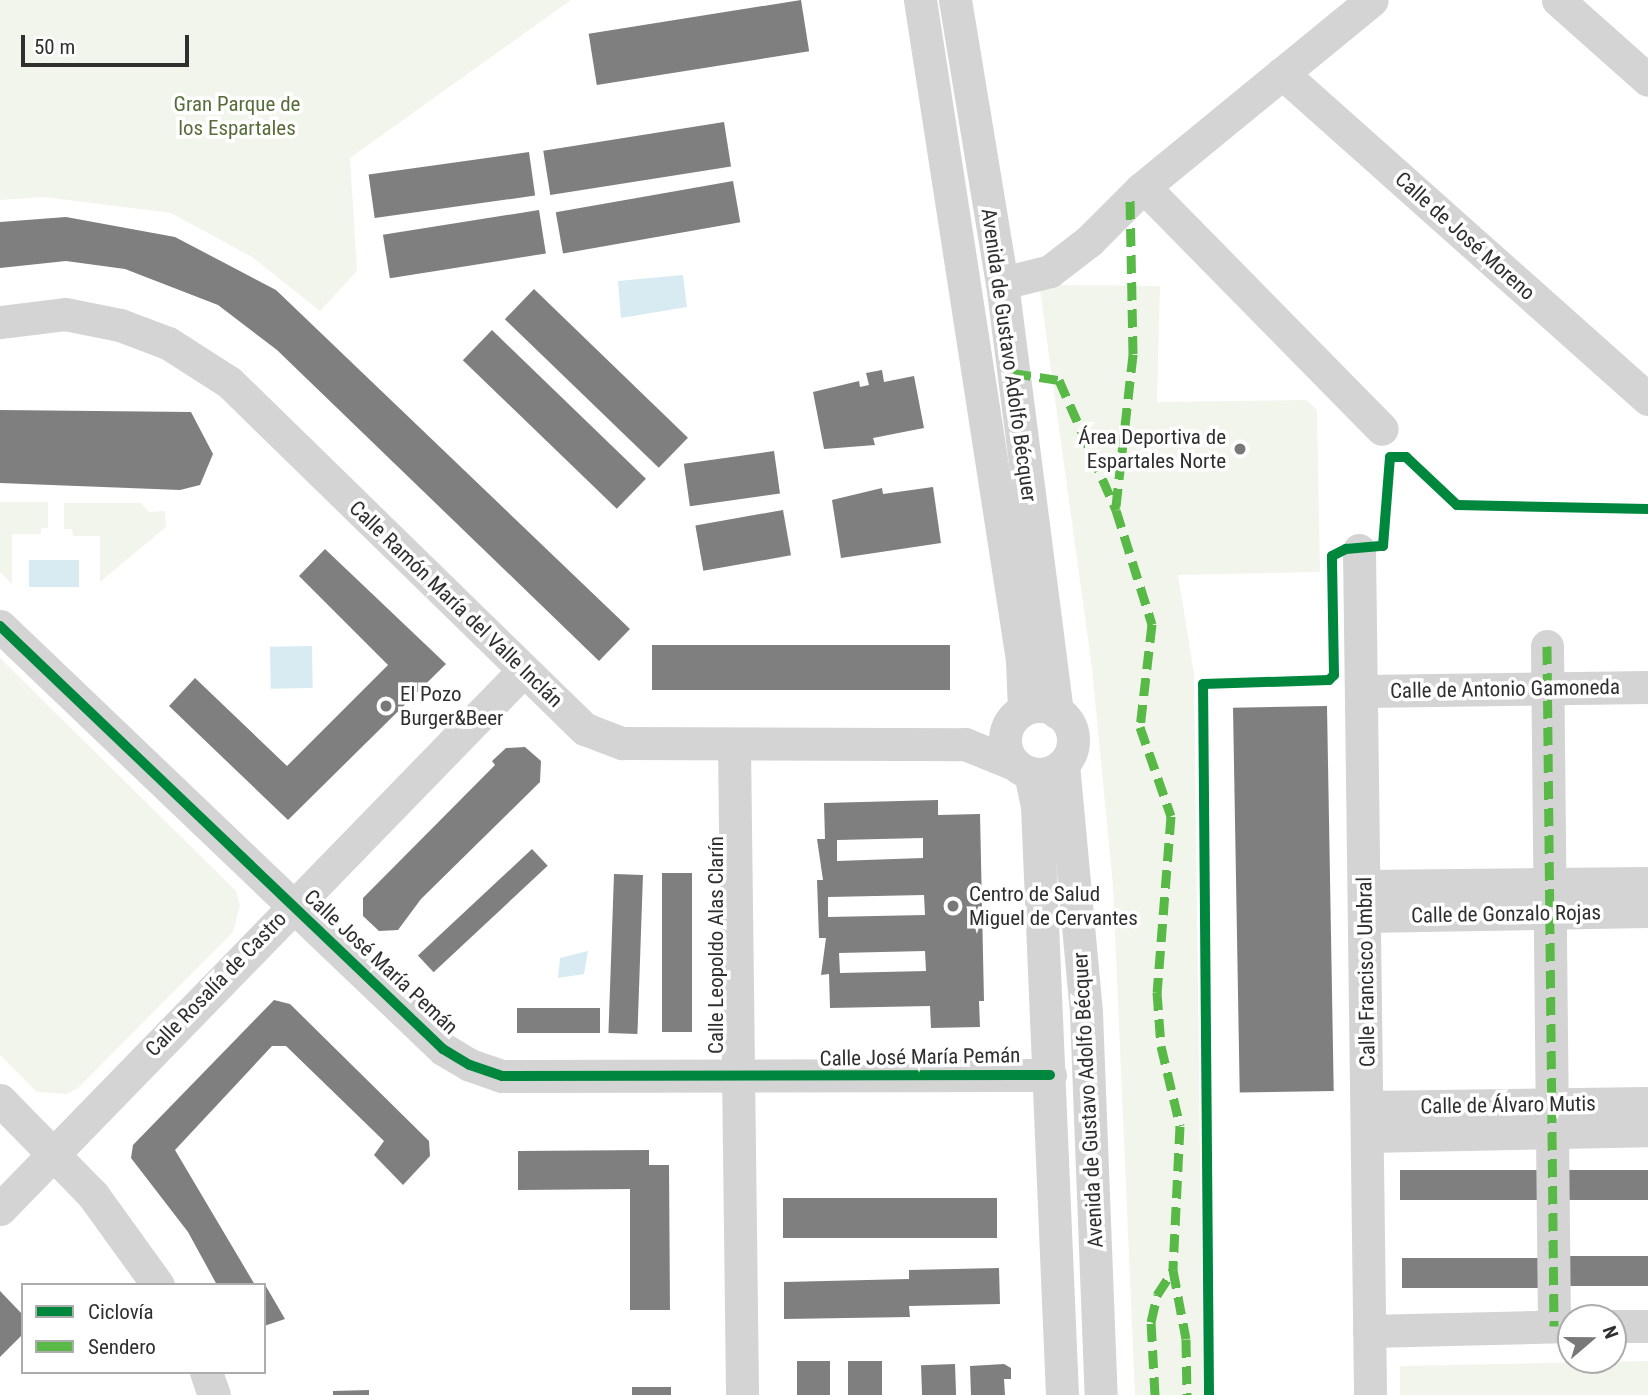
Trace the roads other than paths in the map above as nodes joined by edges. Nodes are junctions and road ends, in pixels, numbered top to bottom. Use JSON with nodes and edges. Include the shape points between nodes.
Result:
{"nodes":[{"id":1,"x":920,"y":0,"type":"edge"},
{"id":2,"x":954,"y":0,"type":"edge"},
{"id":3,"x":1372,"y":0,"type":"edge"},
{"id":4,"x":1558,"y":0,"type":"edge"},
{"id":5,"x":1282,"y":73,"type":"junction"},
{"id":6,"x":1648,"y":80,"type":"edge"},
{"id":7,"x":1144,"y":187,"type":"junction"},
{"id":8,"x":1002,"y":283,"type":"junction"},
{"id":9,"x":0,"y":322,"type":"edge"},
{"id":10,"x":1648,"y":399,"type":"edge"},
{"id":11,"x":1382,"y":429,"type":"dead end"},
{"id":12,"x":1359,"y":550,"type":"dead end"},
{"id":13,"x":0,"y":626,"type":"edge"},
{"id":14,"x":1547,"y":646,"type":"dead end"},
{"id":15,"x":522,"y":672,"type":"junction"},
{"id":16,"x":1648,"y":687,"type":"edge"},
{"id":17,"x":1547,"y":689,"type":"junction"},
{"id":18,"x":1363,"y":691,"type":"junction"},
{"id":19,"x":1057,"y":712,"type":"junction"},
{"id":20,"x":1017,"y":716,"type":"junction"},
{"id":21,"x":965,"y":744,"type":"junction"},
{"id":22,"x":734,"y":746,"type":"junction"},
{"id":23,"x":1063,"y":764,"type":"junction"},
{"id":24,"x":1022,"y":769,"type":"junction"},
{"id":25,"x":1648,"y":883,"type":"edge"},
{"id":26,"x":1549,"y":899,"type":"junction"},
{"id":27,"x":1365,"y":901,"type":"junction"},
{"id":28,"x":292,"y":905,"type":"junction"},
{"id":29,"x":1648,"y":911,"type":"edge"},
{"id":30,"x":1050,"y":1075,"type":"junction"},
{"id":31,"x":737,"y":1079,"type":"junction"},
{"id":32,"x":0,"y":1100,"type":"edge"},
{"id":33,"x":1648,"y":1103,"type":"edge"},
{"id":34,"x":1552,"y":1118,"type":"junction"},
{"id":35,"x":1368,"y":1121,"type":"junction"},
{"id":36,"x":1648,"y":1130,"type":"edge"},
{"id":37,"x":55,"y":1153,"type":"junction"},
{"id":38,"x":0,"y":1209,"type":"edge"},
{"id":39,"x":157,"y":1283,"type":"edge"},
{"id":40,"x":1561,"y":1304,"type":"edge"},
{"id":41,"x":1648,"y":1325,"type":"edge"},
{"id":42,"x":1557,"y":1326,"type":"edge"},
{"id":43,"x":1627,"y":1326,"type":"edge"},
{"id":44,"x":1369,"y":1332,"type":"junction"},
{"id":45,"x":207,"y":1374,"type":"edge"},
{"id":46,"x":214,"y":1395,"type":"edge"},
{"id":47,"x":742,"y":1395,"type":"edge"},
{"id":48,"x":1062,"y":1395,"type":"edge"},
{"id":49,"x":1101,"y":1395,"type":"edge"},
{"id":50,"x":1370,"y":1395,"type":"edge"}],
"edges":[{"from":1,"to":20,"type":"street","name":"Avenida de Gustavo Adolfo Bécquer","via":[[1022,660]]},
{"from":2,"to":8,"type":"street","name":"Avenida de Gustavo Adolfo Bécquer"},
{"from":3,"to":5,"type":"street"},
{"from":4,"to":6,"type":"street"},
{"from":5,"to":7,"type":"street"},
{"from":5,"to":10,"type":"street","name":"Calle de José Moreno"},
{"from":7,"to":8,"type":"street","via":[[1049,271]]},
{"from":7,"to":11,"type":"street"},
{"from":8,"to":19,"type":"street","name":"Avenida de Gustavo Adolfo Bécquer"},
{"from":9,"to":15,"type":"street","name":"Calle Ramón María del Valle Inclán","via":[[65,314],[120,325],[168,343],[229,382]]},
{"from":12,"to":18,"type":"street","name":"Calle Francisco Umbral"},
{"from":13,"to":28,"type":"street","name":"Calle José María Pemán"},
{"from":14,"to":17,"type":"street"},
{"from":15,"to":22,"type":"street","name":"Calle Ramón María del Valle Inclán","via":[[585,729],[622,744]]},
{"from":15,"to":28,"type":"street","name":"Calle Rosalía de Castro"},
{"from":16,"to":17,"type":"street","name":"Calle de Antonio Gamoneda"},
{"from":17,"to":18,"type":"street","name":"Calle de Antonio Gamoneda"},
{"from":17,"to":26,"type":"street"},
{"from":18,"to":27,"type":"street","name":"Calle Francisco Umbral"},
{"from":19,"to":20,"type":"street","via":[[1041,706]]},
{"from":19,"to":23,"type":"street","via":[[1073,737]]},
{"from":20,"to":21,"type":"street","name":"Calle Ramón María del Valle Inclán"},
{"from":20,"to":24,"type":"street","via":[[1005,744]]},
{"from":21,"to":22,"type":"street","name":"Calle Ramón María del Valle Inclán"},
{"from":21,"to":24,"type":"street","name":"Calle Ramón María del Valle Inclán"},
{"from":22,"to":31,"type":"street","name":"Calle Leopoldo Alas Clarín"},
{"from":23,"to":24,"type":"street","via":[[1048,774]]},
{"from":23,"to":49,"type":"street","name":"Avenida de Gustavo Adolfo Bécquer","via":[[1086,1013]]},
{"from":24,"to":30,"type":"street","name":"Avenida de Gustavo Adolfo Bécquer","via":[[1037,806]]},
{"from":25,"to":26,"type":"street","name":"Calle de Gonzalo Rojas"},
{"from":26,"to":27,"type":"street","name":"Calle de Gonzalo Rojas"},
{"from":26,"to":29,"type":"street","name":"Calle de Gonzalo Rojas"},
{"from":26,"to":34,"type":"street"},
{"from":27,"to":35,"type":"street","name":"Calle Francisco Umbral"},
{"from":28,"to":31,"type":"street","name":"Calle José María Pemán","via":[[443,1049],[470,1065],[502,1076]]},
{"from":28,"to":37,"type":"street","name":"Calle Rosalía de Castro"},
{"from":30,"to":31,"type":"street","name":"Calle José María Pemán"},
{"from":30,"to":48,"type":"street","name":"Avenida de Gustavo Adolfo Bécquer"},
{"from":31,"to":47,"type":"street","name":"Calle Leopoldo Alas Clarín"},
{"from":32,"to":37,"type":"street"},
{"from":33,"to":34,"type":"street","name":"Calle de Álvaro Mutis"},
{"from":34,"to":35,"type":"street","name":"Calle de Álvaro Mutis"},
{"from":34,"to":36,"type":"street","name":"Calle de Álvaro Mutis"},
{"from":34,"to":40,"type":"street"},
{"from":35,"to":44,"type":"street","name":"Calle Francisco Umbral"},
{"from":37,"to":38,"type":"street","name":"Calle Rosalía de Castro"},
{"from":37,"to":39,"type":"street","via":[[93,1195]]},
{"from":41,"to":43,"type":"street"},
{"from":42,"to":44,"type":"street"},
{"from":44,"to":50,"type":"street","name":"Calle Francisco Umbral"},
{"from":45,"to":46,"type":"street"}]}
